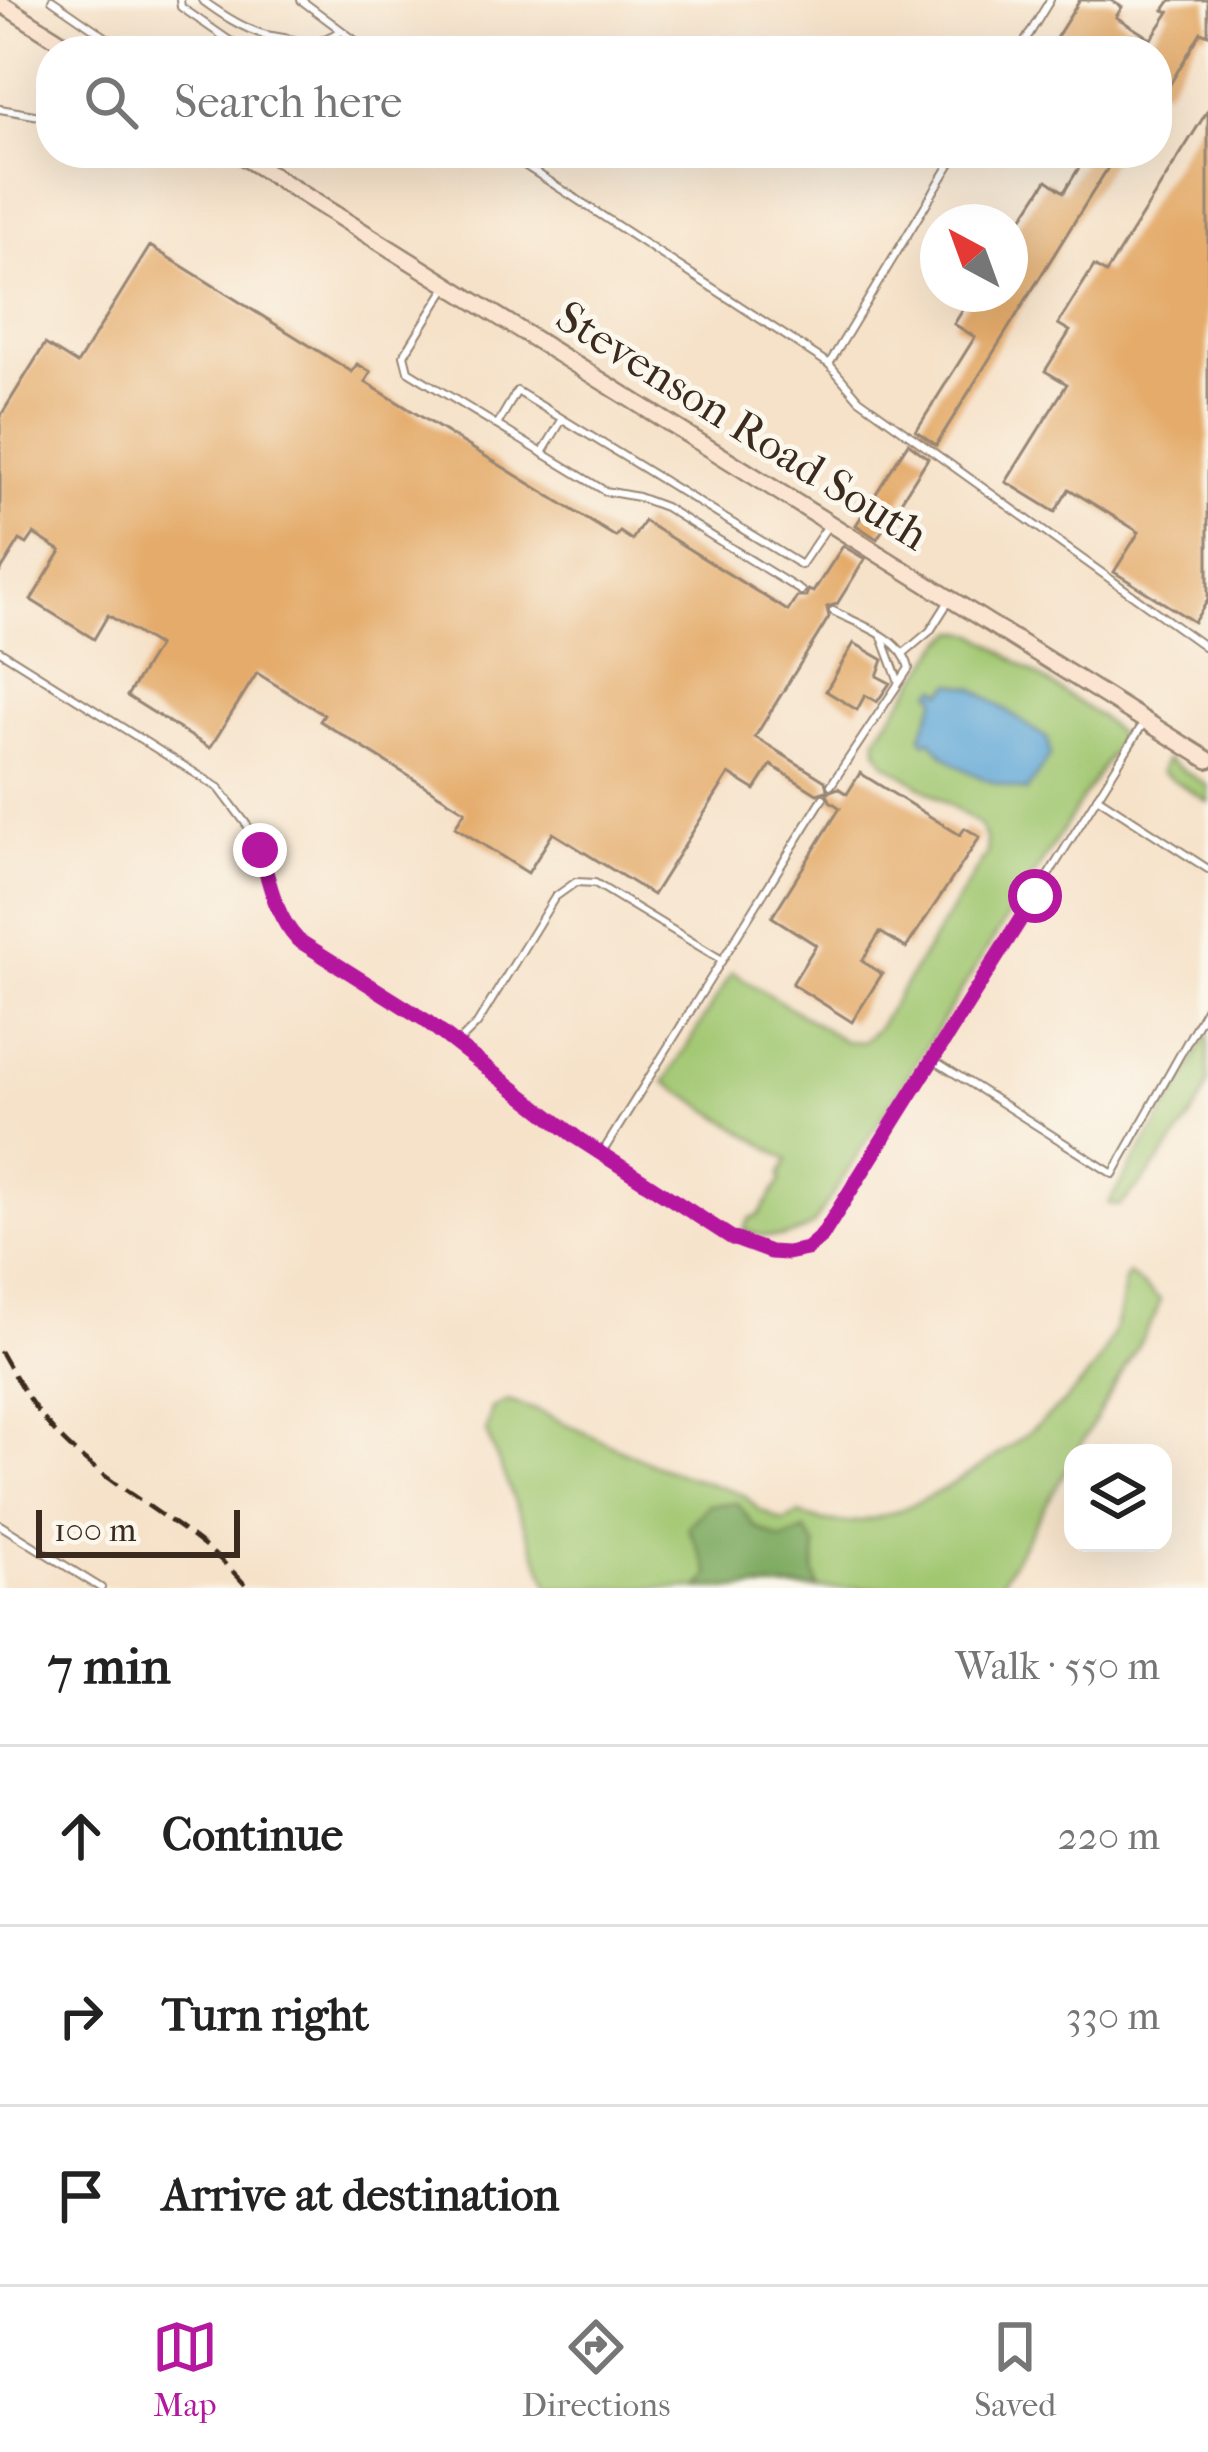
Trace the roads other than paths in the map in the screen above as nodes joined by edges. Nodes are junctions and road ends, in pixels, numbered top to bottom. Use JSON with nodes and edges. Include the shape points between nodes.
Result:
{"nodes":[{"id":1,"x":52,"y":0,"type":"edge"},
{"id":2,"x":180,"y":0,"type":"edge"},
{"id":3,"x":202,"y":0,"type":"edge"},
{"id":4,"x":301,"y":0,"type":"edge"},
{"id":5,"x":1050,"y":0,"type":"edge"},
{"id":6,"x":0,"y":3,"type":"edge"},
{"id":7,"x":342,"y":31,"type":"junction"},
{"id":8,"x":52,"y":36,"type":"edge"},
{"id":9,"x":104,"y":36,"type":"edge"},
{"id":10,"x":224,"y":36,"type":"edge"},
{"id":11,"x":278,"y":36,"type":"edge"},
{"id":12,"x":329,"y":36,"type":"edge"},
{"id":13,"x":349,"y":36,"type":"edge"},
{"id":14,"x":1028,"y":36,"type":"edge"},
{"id":15,"x":0,"y":109,"type":"edge"},
{"id":16,"x":36,"y":115,"type":"edge"},
{"id":17,"x":262,"y":168,"type":"edge"},
{"id":18,"x":529,"y":168,"type":"edge"},
{"id":19,"x":948,"y":168,"type":"edge"},
{"id":20,"x":448,"y":285,"type":"junction"},
{"id":21,"x":829,"y":364,"type":"junction"},
{"id":22,"x":562,"y":418,"type":"junction"},
{"id":23,"x":497,"y":425,"type":"junction"},
{"id":24,"x":542,"y":453,"type":"junction"},
{"id":25,"x":829,"y":524,"type":"junction"},
{"id":26,"x":801,"y":591,"type":"dead end"},
{"id":27,"x":950,"y":599,"type":"junction"},
{"id":28,"x":833,"y":611,"type":"dead end"},
{"id":29,"x":882,"y":637,"type":"junction"},
{"id":30,"x":1208,"y":649,"type":"edge"},
{"id":31,"x":0,"y":651,"type":"edge"},
{"id":32,"x":905,"y":652,"type":"junction"},
{"id":33,"x":899,"y":684,"type":"junction"},
{"id":34,"x":1144,"y":721,"type":"junction"},
{"id":35,"x":1208,"y":760,"type":"edge"},
{"id":36,"x":831,"y":784,"type":"dead end"},
{"id":37,"x":1097,"y":797,"type":"junction"},
{"id":38,"x":824,"y":798,"type":"dead end"},
{"id":39,"x":1208,"y":868,"type":"edge"},
{"id":40,"x":722,"y":960,"type":"junction"},
{"id":41,"x":1208,"y":1005,"type":"edge"},
{"id":42,"x":457,"y":1044,"type":"junction"},
{"id":43,"x":932,"y":1060,"type":"junction"},
{"id":44,"x":602,"y":1153,"type":"junction"},
{"id":45,"x":0,"y":1525,"type":"edge"},
{"id":46,"x":101,"y":1588,"type":"edge"}],
"edges":[{"from":1,"to":9,"type":"lane"},
{"from":2,"to":10,"type":"lane"},
{"from":3,"to":11,"type":"lane"},
{"from":4,"to":7,"type":"lane"},
{"from":5,"to":14,"type":"lane"},
{"from":6,"to":8,"type":"main road"},
{"from":7,"to":12,"type":"lane"},
{"from":7,"to":13,"type":"lane"},
{"from":15,"to":16,"type":"lane"},
{"from":17,"to":20,"type":"main road","name":"Stevenson Road South"},
{"from":18,"to":21,"type":"lane"},
{"from":19,"to":21,"type":"lane"},
{"from":20,"to":23,"type":"lane","via":[[404,366]]},
{"from":20,"to":25,"type":"main road","name":"Stevenson Road South"},
{"from":21,"to":30,"type":"lane","via":[[859,399]]},
{"from":22,"to":23,"type":"lane","via":[[517,391]]},
{"from":22,"to":24,"type":"lane"},
{"from":22,"to":25,"type":"lane","via":[[801,565]]},
{"from":23,"to":24,"type":"lane"},
{"from":24,"to":26,"type":"lane","via":[[605,491],[665,507]]},
{"from":25,"to":27,"type":"main road","name":"Stevenson Road South"},
{"from":27,"to":32,"type":"lane"},
{"from":27,"to":34,"type":"main road","name":"Stevenson Road South"},
{"from":28,"to":29,"type":"lane"},
{"from":29,"to":32,"type":"lane"},
{"from":29,"to":33,"type":"lane"},
{"from":31,"to":42,"type":"lane","via":[[219,788],[253,832],[286,928]]},
{"from":32,"to":33,"type":"lane"},
{"from":33,"to":36,"type":"lane"},
{"from":34,"to":35,"type":"main road","name":"Stevenson Road South"},
{"from":34,"to":37,"type":"lane"},
{"from":37,"to":39,"type":"lane"},
{"from":37,"to":43,"type":"lane"},
{"from":38,"to":40,"type":"lane"},
{"from":40,"to":42,"type":"lane","via":[[595,883],[576,882],[555,898]]},
{"from":40,"to":44,"type":"lane"},
{"from":41,"to":43,"type":"lane","via":[[1113,1174]]},
{"from":42,"to":44,"type":"lane"},
{"from":43,"to":44,"type":"lane","via":[[807,1249],[770,1252],[732,1238]]},
{"from":45,"to":46,"type":"lane"}]}
